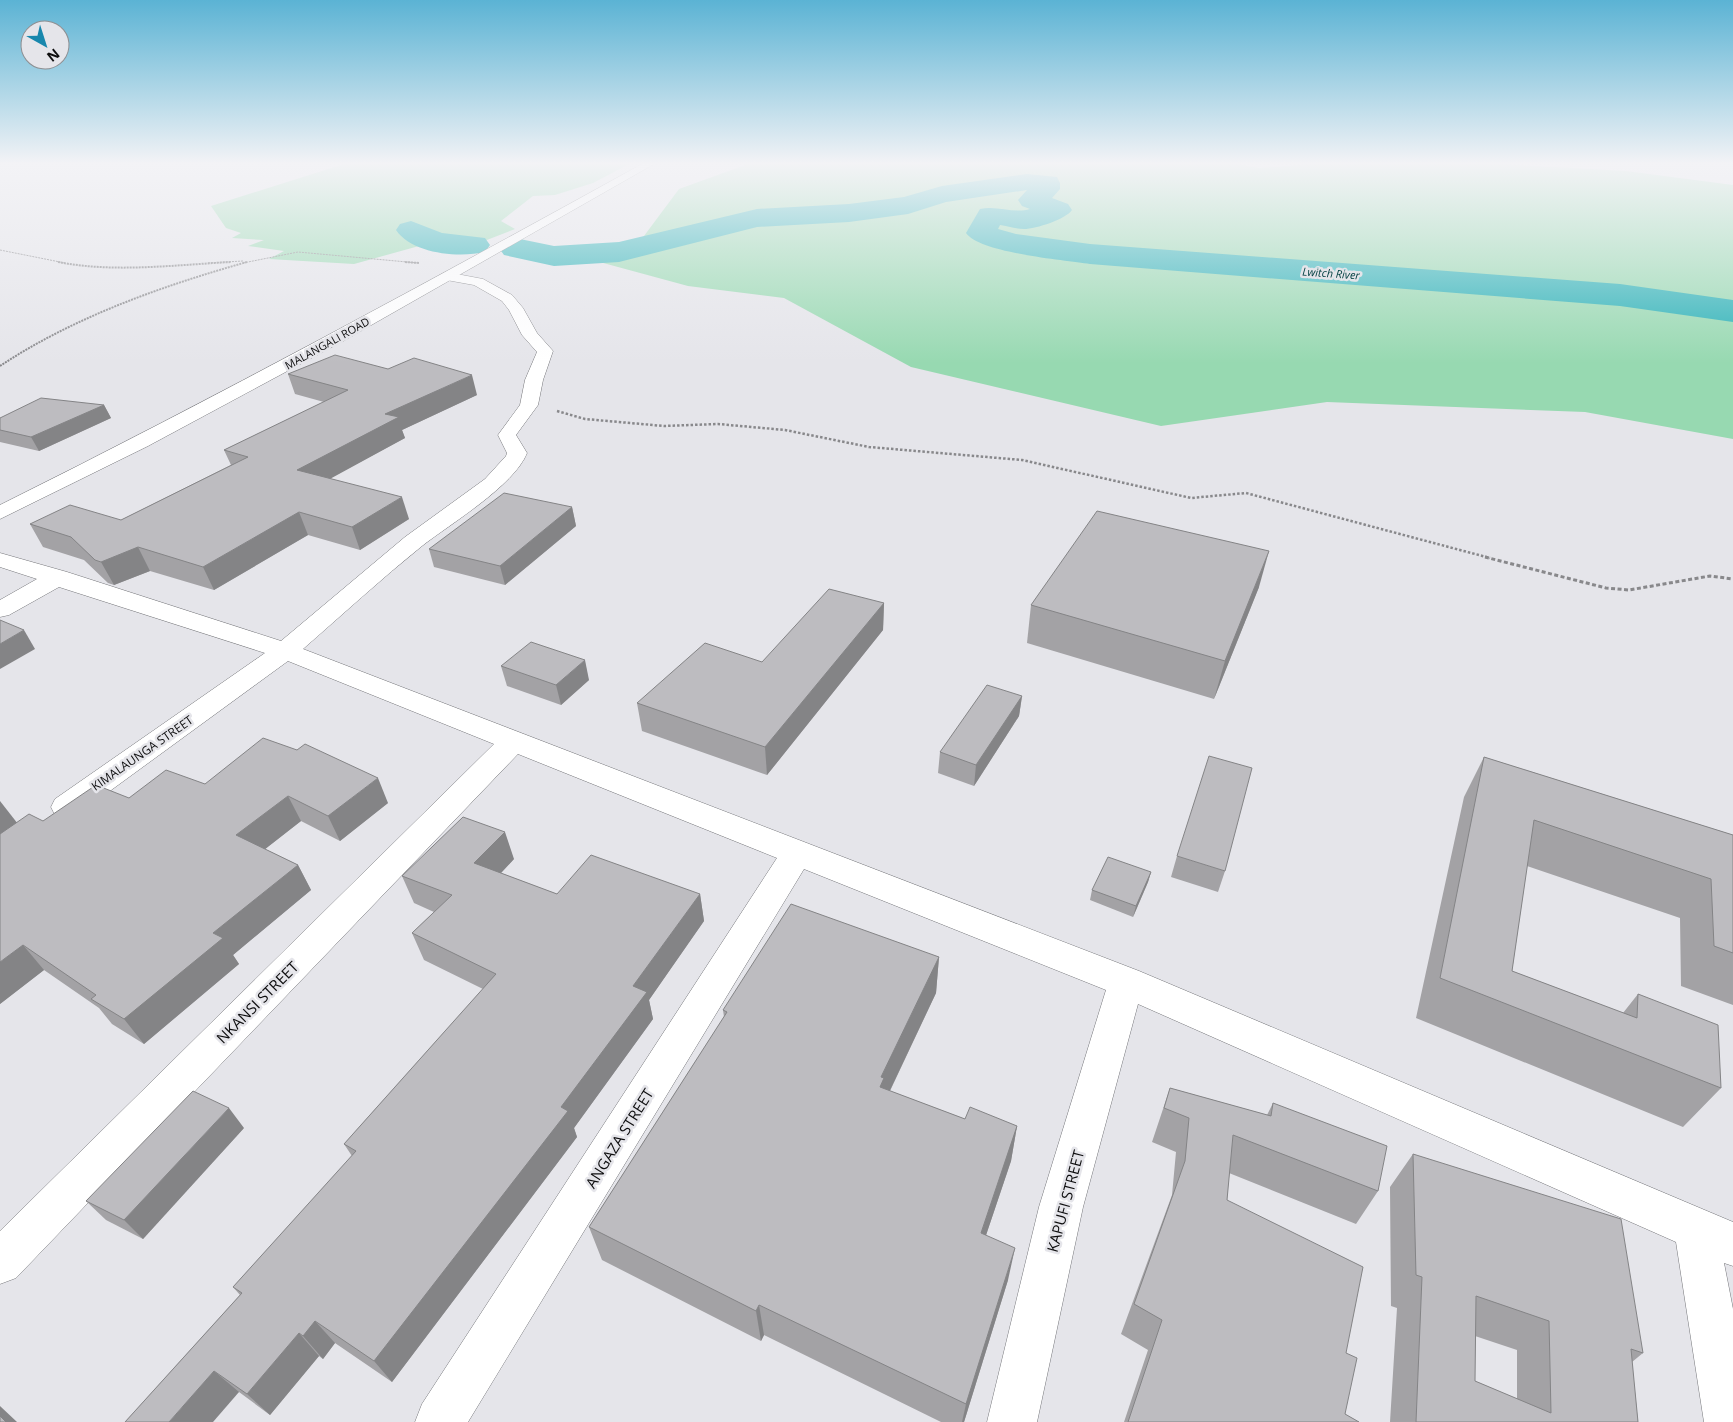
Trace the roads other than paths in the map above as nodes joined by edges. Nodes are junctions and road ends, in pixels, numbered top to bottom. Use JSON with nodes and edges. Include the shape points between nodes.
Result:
{"nodes":[{"id":1,"x":528,"y":230,"type":"edge"},
{"id":2,"x":454,"y":271,"type":"junction"},
{"id":3,"x":0,"y":513,"type":"edge"},
{"id":4,"x":0,"y":560,"type":"edge"},
{"id":5,"x":58,"y":577,"type":"junction"},
{"id":6,"x":0,"y":610,"type":"edge"},
{"id":7,"x":285,"y":651,"type":"junction"},
{"id":8,"x":513,"y":742,"type":"junction"},
{"id":9,"x":46,"y":822,"type":"edge"},
{"id":10,"x":797,"y":853,"type":"junction"},
{"id":11,"x":1126,"y":982,"type":"junction"},
{"id":12,"x":1715,"y":1236,"type":"edge"},
{"id":13,"x":0,"y":1262,"type":"edge"},
{"id":14,"x":440,"y":1422,"type":"edge"},
{"id":15,"x":1012,"y":1422,"type":"edge"},
{"id":16,"x":1729,"y":1422,"type":"edge"}],
"edges":[{"from":1,"to":2,"type":"street","name":"MALANGALI ROAD"},
{"from":2,"to":3,"type":"street","name":"MALANGALI ROAD","via":[[150,438]]},
{"from":2,"to":7,"type":"street","name":"KIMALAUNGA STREET","via":[[507,298],[530,335],[545,351],[529,405],[508,435],[517,453],[507,469],[492,483],[413,542]]},
{"from":4,"to":5,"type":"street"},
{"from":5,"to":6,"type":"street"},
{"from":5,"to":7,"type":"street"},
{"from":7,"to":8,"type":"street"},
{"from":7,"to":9,"type":"street","name":"KIMALAUNGA STREET"},
{"from":8,"to":10,"type":"street"},
{"from":8,"to":13,"type":"street","name":"NKANSI STREET"},
{"from":10,"to":11,"type":"street"},
{"from":10,"to":14,"type":"street","name":"ANGAZA STREET"},
{"from":11,"to":12,"type":"street"},
{"from":11,"to":15,"type":"street","name":"KAPUFI STREET","via":[[1061,1207]]},
{"from":12,"to":16,"type":"street"}]}
